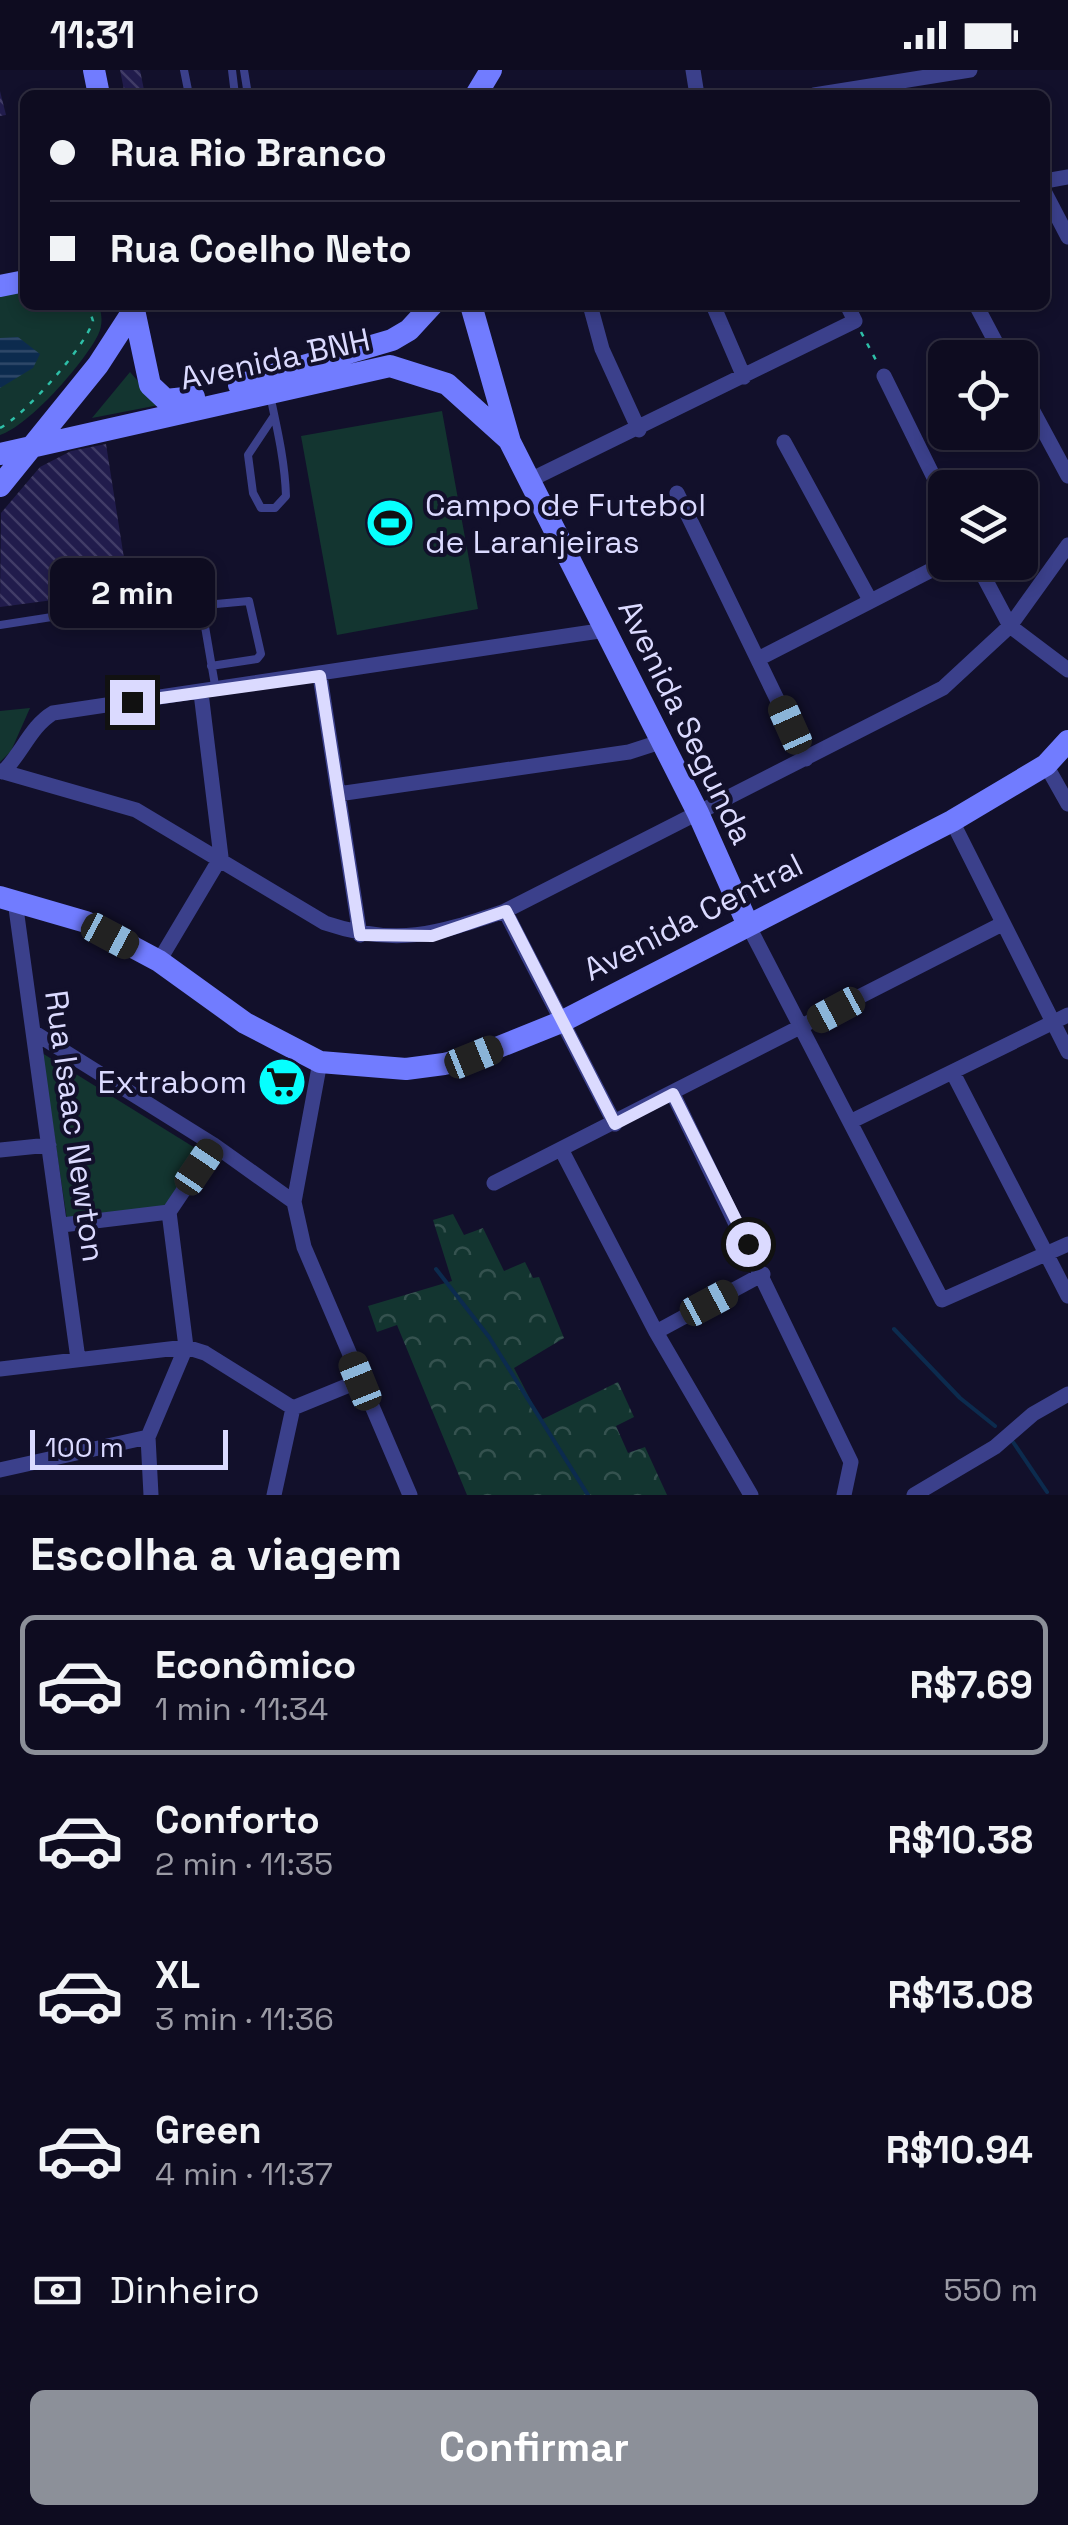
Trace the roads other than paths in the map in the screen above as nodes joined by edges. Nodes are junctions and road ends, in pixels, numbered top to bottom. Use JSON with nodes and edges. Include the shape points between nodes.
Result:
{"nodes":[{"id":1,"x":491,"y":70,"type":"edge"},
{"id":2,"x":970,"y":70,"type":"edge"},
{"id":3,"x":476,"y":90,"type":"edge"},
{"id":4,"x":845,"y":90,"type":"edge"},
{"id":5,"x":1050,"y":202,"type":"edge"},
{"id":6,"x":1068,"y":237,"type":"edge"},
{"id":7,"x":130,"y":310,"type":"edge"},
{"id":8,"x":133,"y":310,"type":"edge"},
{"id":9,"x":428,"y":310,"type":"edge"},
{"id":10,"x":591,"y":310,"type":"edge"},
{"id":11,"x":716,"y":310,"type":"edge"},
{"id":12,"x":850,"y":310,"type":"edge"},
{"id":13,"x":979,"y":310,"type":"edge"},
{"id":14,"x":472,"y":311,"type":"edge"},
{"id":15,"x":409,"y":330,"type":"junction"},
{"id":16,"x":994,"y":340,"type":"edge"},
{"id":17,"x":484,"y":360,"type":"junction"},
{"id":18,"x":413,"y":370,"type":"junction"},
{"id":19,"x":884,"y":376,"type":"road end"},
{"id":20,"x":744,"y":377,"type":"junction"},
{"id":21,"x":446,"y":384,"type":"junction"},
{"id":22,"x":272,"y":404,"type":"junction"},
{"id":23,"x":1038,"y":420,"type":"edge"},
{"id":24,"x":638,"y":430,"type":"junction"},
{"id":25,"x":510,"y":442,"type":"junction"},
{"id":26,"x":784,"y":442,"type":"dead end"},
{"id":27,"x":32,"y":446,"type":"junction"},
{"id":28,"x":0,"y":454,"type":"edge"},
{"id":29,"x":930,"y":470,"type":"edge"},
{"id":30,"x":1068,"y":476,"type":"edge"},
{"id":31,"x":530,"y":480,"type":"junction"},
{"id":32,"x":0,"y":486,"type":"edge"},
{"id":33,"x":677,"y":493,"type":"dead end"},
{"id":34,"x":1068,"y":545,"type":"edge"},
{"id":35,"x":928,"y":571,"type":"edge"},
{"id":36,"x":986,"y":580,"type":"edge"},
{"id":37,"x":870,"y":600,"type":"junction"},
{"id":38,"x":142,"y":603,"type":"dead end"},
{"id":39,"x":0,"y":625,"type":"edge"},
{"id":40,"x":1010,"y":626,"type":"junction"},
{"id":41,"x":606,"y":630,"type":"junction"},
{"id":42,"x":760,"y":658,"type":"junction"},
{"id":43,"x":211,"y":666,"type":"junction"},
{"id":44,"x":1068,"y":670,"type":"edge"},
{"id":45,"x":320,"y":676,"type":"junction"},
{"id":46,"x":208,"y":692,"type":"junction"},
{"id":47,"x":1068,"y":741,"type":"edge"},
{"id":48,"x":660,"y":742,"type":"junction"},
{"id":49,"x":29,"y":744,"type":"junction"},
{"id":50,"x":806,"y":758,"type":"junction"},
{"id":51,"x":1046,"y":766,"type":"junction"},
{"id":52,"x":2,"y":772,"type":"edge"},
{"id":53,"x":30,"y":778,"type":"junction"},
{"id":54,"x":338,"y":794,"type":"junction"},
{"id":55,"x":1068,"y":804,"type":"edge"},
{"id":56,"x":698,"y":813,"type":"junction"},
{"id":57,"x":952,"y":821,"type":"junction"},
{"id":58,"x":221,"y":858,"type":"junction"},
{"id":59,"x":8,"y":899,"type":"edge"},
{"id":60,"x":506,"y":911,"type":"junction"},
{"id":61,"x":1002,"y":924,"type":"junction"},
{"id":62,"x":748,"y":925,"type":"junction"},
{"id":63,"x":360,"y":935,"type":"junction"},
{"id":64,"x":158,"y":962,"type":"junction"},
{"id":65,"x":1060,"y":1018,"type":"edge"},
{"id":66,"x":561,"y":1022,"type":"junction"},
{"id":67,"x":803,"y":1027,"type":"junction"},
{"id":68,"x":35,"y":1034,"type":"junction"},
{"id":69,"x":1068,"y":1052,"type":"edge"},
{"id":70,"x":320,"y":1062,"type":"junction"},
{"id":71,"x":953,"y":1073,"type":"junction"},
{"id":72,"x":673,"y":1094,"type":"junction"},
{"id":73,"x":852,"y":1121,"type":"junction"},
{"id":74,"x":615,"y":1124,"type":"junction"},
{"id":75,"x":49,"y":1145,"type":"junction"},
{"id":76,"x":214,"y":1145,"type":"junction"},
{"id":77,"x":0,"y":1150,"type":"edge"},
{"id":78,"x":562,"y":1151,"type":"junction"},
{"id":79,"x":494,"y":1183,"type":"dead end"},
{"id":80,"x":294,"y":1202,"type":"junction"},
{"id":81,"x":169,"y":1212,"type":"junction"},
{"id":82,"x":62,"y":1225,"type":"junction"},
{"id":83,"x":1068,"y":1244,"type":"edge"},
{"id":84,"x":1046,"y":1256,"type":"junction"},
{"id":85,"x":762,"y":1274,"type":"junction"},
{"id":86,"x":1068,"y":1296,"type":"edge"},
{"id":87,"x":656,"y":1332,"type":"junction"},
{"id":88,"x":186,"y":1347,"type":"junction"},
{"id":89,"x":78,"y":1359,"type":"junction"},
{"id":90,"x":0,"y":1369,"type":"edge"},
{"id":91,"x":360,"y":1381,"type":"junction"},
{"id":92,"x":1068,"y":1394,"type":"edge"},
{"id":93,"x":293,"y":1408,"type":"junction"},
{"id":94,"x":148,"y":1437,"type":"junction"},
{"id":95,"x":0,"y":1470,"type":"edge"},
{"id":96,"x":151,"y":1495,"type":"edge"},
{"id":97,"x":274,"y":1495,"type":"edge"},
{"id":98,"x":410,"y":1495,"type":"edge"},
{"id":99,"x":752,"y":1495,"type":"edge"},
{"id":100,"x":844,"y":1495,"type":"edge"},
{"id":101,"x":914,"y":1495,"type":"edge"}],
"edges":[{"from":1,"to":3,"type":"street"},
{"from":2,"to":4,"type":"street"},
{"from":5,"to":6,"type":"street"},
{"from":7,"to":27,"type":"street","via":[[110,350]]},
{"from":8,"to":15,"type":"street","name":"Avenida BNH","via":[[150,385],[166,400],[354,354]]},
{"from":9,"to":15,"type":"street","name":"Avenida BNH"},
{"from":10,"to":24,"type":"street"},
{"from":11,"to":20,"type":"street"},
{"from":12,"to":20,"type":"street","via":[[856,322]]},
{"from":13,"to":16,"type":"street"},
{"from":14,"to":17,"type":"street"},
{"from":15,"to":18,"type":"street","via":[[406,353]]},
{"from":17,"to":21,"type":"street"},
{"from":17,"to":25,"type":"street"},
{"from":18,"to":21,"type":"street","name":"Avenida BNH"},
{"from":18,"to":22,"type":"street","name":"Avenida BNH","via":[[390,366]]},
{"from":19,"to":29,"type":"street"},
{"from":20,"to":24,"type":"street"},
{"from":21,"to":25,"type":"street","name":"Avenida BNH"},
{"from":22,"to":22,"type":"lane","via":[[286,496],[275,508],[261,508],[248,454]]},
{"from":22,"to":27,"type":"street","name":"Avenida BNH"},
{"from":23,"to":30,"type":"street"},
{"from":24,"to":31,"type":"street"},
{"from":25,"to":31,"type":"street","name":"Avenida Segunda"},
{"from":26,"to":37,"type":"street"},
{"from":27,"to":28,"type":"street","name":"Avenida BNH"},
{"from":27,"to":32,"type":"street"},
{"from":31,"to":41,"type":"street","name":"Avenida Segunda"},
{"from":33,"to":42,"type":"street"},
{"from":34,"to":40,"type":"street"},
{"from":35,"to":37,"type":"street"},
{"from":36,"to":40,"type":"street"},
{"from":37,"to":42,"type":"street"},
{"from":38,"to":39,"type":"lane"},
{"from":40,"to":44,"type":"street"},
{"from":40,"to":50,"type":"street","via":[[942,688]]},
{"from":41,"to":45,"type":"street"},
{"from":41,"to":48,"type":"street","name":"Avenida Segunda"},
{"from":42,"to":50,"type":"street"},
{"from":43,"to":43,"type":"lane","via":[[202,609],[249,601],[262,654]]},
{"from":43,"to":46,"type":"lane"},
{"from":45,"to":46,"type":"street"},
{"from":45,"to":54,"type":"street"},
{"from":46,"to":49,"type":"street","via":[[53,713],[34,728]]},
{"from":46,"to":58,"type":"street"},
{"from":47,"to":51,"type":"street","name":"Avenida Central"},
{"from":48,"to":54,"type":"street"},
{"from":48,"to":56,"type":"street","name":"Avenida Segunda"},
{"from":49,"to":52,"type":"street"},
{"from":49,"to":53,"type":"street"},
{"from":50,"to":56,"type":"street"},
{"from":51,"to":55,"type":"street"},
{"from":51,"to":57,"type":"street","name":"Avenida Central"},
{"from":52,"to":53,"type":"street"},
{"from":53,"to":58,"type":"street","via":[[136,810]]},
{"from":54,"to":63,"type":"street"},
{"from":56,"to":60,"type":"street"},
{"from":56,"to":62,"type":"street","name":"Avenida Segunda"},
{"from":57,"to":61,"type":"street"},
{"from":57,"to":62,"type":"street","name":"Avenida Central"},
{"from":58,"to":63,"type":"street","via":[[276,896]]},
{"from":58,"to":64,"type":"street"},
{"from":59,"to":64,"type":"street","name":"Avenida Central","via":[[86,922]]},
{"from":59,"to":68,"type":"street","name":"Rua Isaac Newton"},
{"from":60,"to":63,"type":"street","via":[[432,936]]},
{"from":60,"to":66,"type":"street"},
{"from":61,"to":65,"type":"street"},
{"from":61,"to":67,"type":"street"},
{"from":62,"to":66,"type":"street","name":"Avenida Central"},
{"from":62,"to":67,"type":"street"},
{"from":64,"to":70,"type":"street","name":"Avenida Central","via":[[245,1023]]},
{"from":65,"to":69,"type":"street"},
{"from":65,"to":71,"type":"street"},
{"from":66,"to":70,"type":"street","name":"Avenida Central","via":[[444,1064],[406,1069]]},
{"from":66,"to":74,"type":"street"},
{"from":67,"to":72,"type":"street"},
{"from":67,"to":73,"type":"street"},
{"from":68,"to":75,"type":"street","name":"Rua Isaac Newton"},
{"from":68,"to":76,"type":"street"},
{"from":70,"to":80,"type":"street"},
{"from":71,"to":73,"type":"street"},
{"from":71,"to":84,"type":"street"},
{"from":72,"to":74,"type":"street"},
{"from":72,"to":85,"type":"street"},
{"from":73,"to":84,"type":"street","via":[[942,1300]]},
{"from":74,"to":78,"type":"street"},
{"from":75,"to":77,"type":"street"},
{"from":75,"to":82,"type":"street","name":"Rua Isaac Newton"},
{"from":76,"to":80,"type":"street"},
{"from":76,"to":81,"type":"street"},
{"from":78,"to":79,"type":"street"},
{"from":78,"to":87,"type":"street"},
{"from":80,"to":91,"type":"street","via":[[304,1247]]},
{"from":81,"to":82,"type":"street"},
{"from":81,"to":88,"type":"street"},
{"from":82,"to":89,"type":"street","name":"Rua Isaac Newton"},
{"from":83,"to":84,"type":"street"},
{"from":84,"to":86,"type":"street"},
{"from":85,"to":87,"type":"street"},
{"from":85,"to":100,"type":"street","via":[[851,1462]]},
{"from":87,"to":99,"type":"street"},
{"from":88,"to":89,"type":"street"},
{"from":88,"to":93,"type":"street"},
{"from":88,"to":94,"type":"street"},
{"from":89,"to":90,"type":"street"},
{"from":91,"to":93,"type":"street"},
{"from":91,"to":98,"type":"street"},
{"from":92,"to":101,"type":"street"},
{"from":93,"to":97,"type":"street"},
{"from":94,"to":95,"type":"street"},
{"from":94,"to":96,"type":"street"}]}
